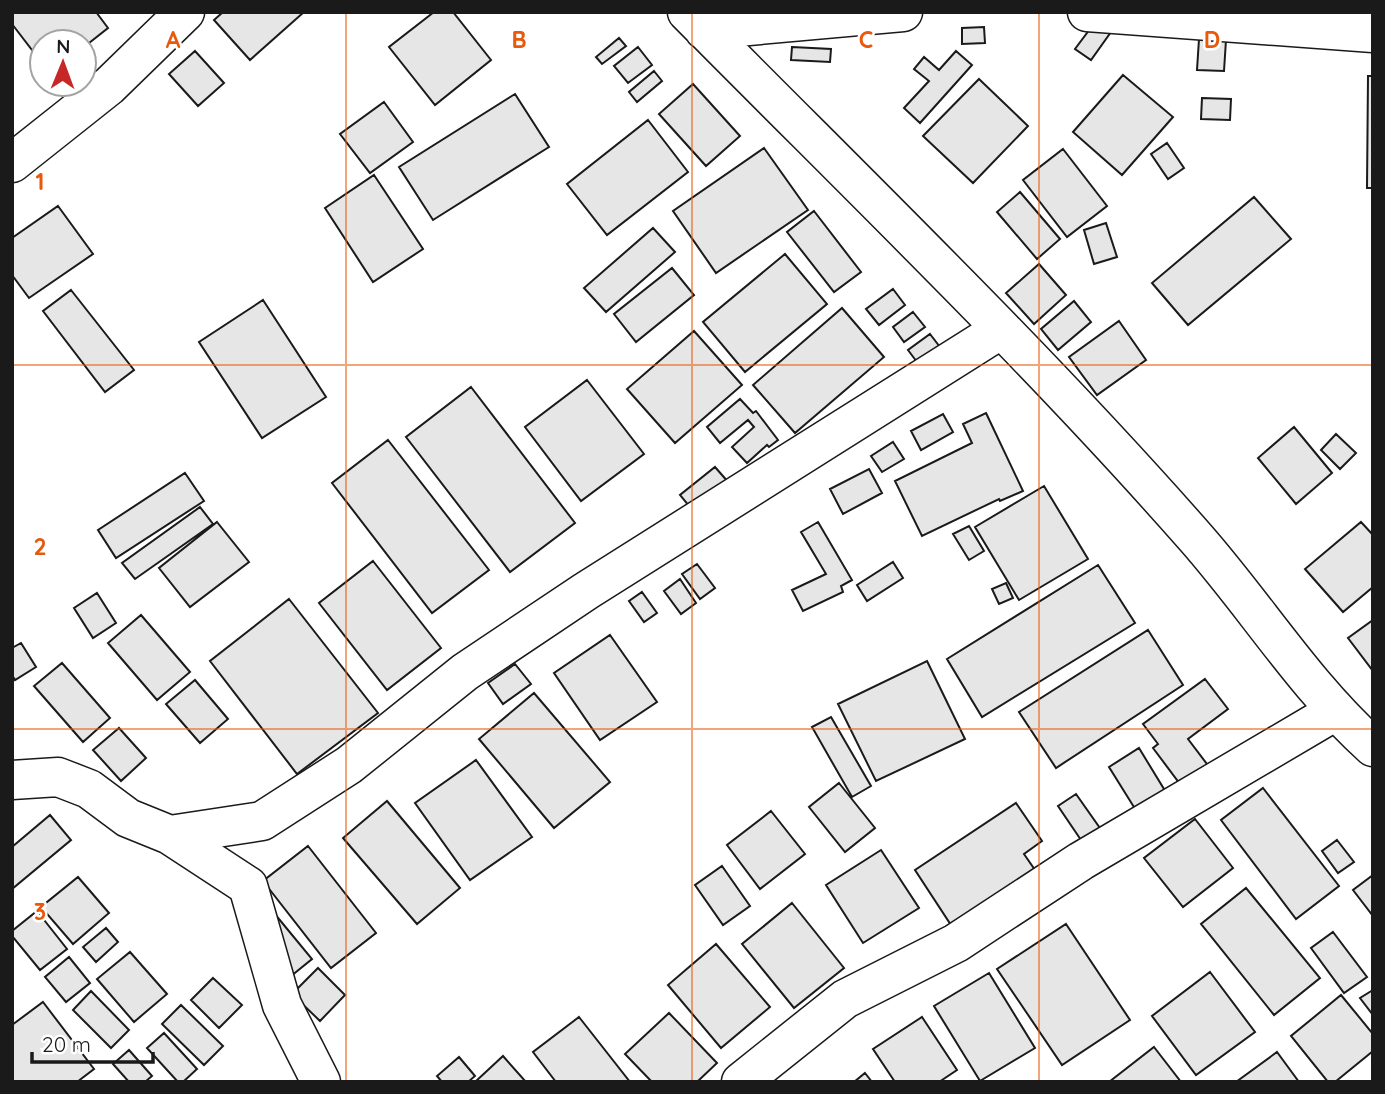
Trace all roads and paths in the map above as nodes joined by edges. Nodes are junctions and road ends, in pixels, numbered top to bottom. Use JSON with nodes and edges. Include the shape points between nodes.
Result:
{"nodes":[{"id":1,"x":186,"y":12,"type":"edge"},
{"id":2,"x":902,"y":12,"type":"edge"},
{"id":3,"x":1087,"y":12,"type":"edge"},
{"id":4,"x":696,"y":21,"type":"edge"},
{"id":5,"x":1373,"y":33,"type":"edge"},
{"id":6,"x":12,"y":163,"type":"edge"},
{"id":7,"x":1000,"y":330,"type":"junction"},
{"id":8,"x":1334,"y":712,"type":"junction"},
{"id":9,"x":1373,"y":747,"type":"edge"},
{"id":10,"x":13,"y":780,"type":"edge"},
{"id":11,"x":170,"y":835,"type":"junction"},
{"id":12,"x":321,"y":1082,"type":"edge"},
{"id":13,"x":741,"y":1082,"type":"edge"}],
"edges":[{"from":1,"to":6,"type":"street","via":[[109,86]]},
{"from":2,"to":4,"type":"street"},
{"from":3,"to":5,"type":"street"},
{"from":4,"to":7,"type":"street"},
{"from":7,"to":8,"type":"street","via":[[1196,538]]},
{"from":7,"to":11,"type":"street","via":[[487,657],[349,765],[262,821]]},
{"from":8,"to":9,"type":"street"},
{"from":8,"to":13,"type":"street","via":[[1081,861],[956,943],[845,999]]},
{"from":10,"to":11,"type":"street","via":[[58,778],[89,789],[128,818]]},
{"from":11,"to":12,"type":"street","via":[[248,887],[282,1005]]}]}
